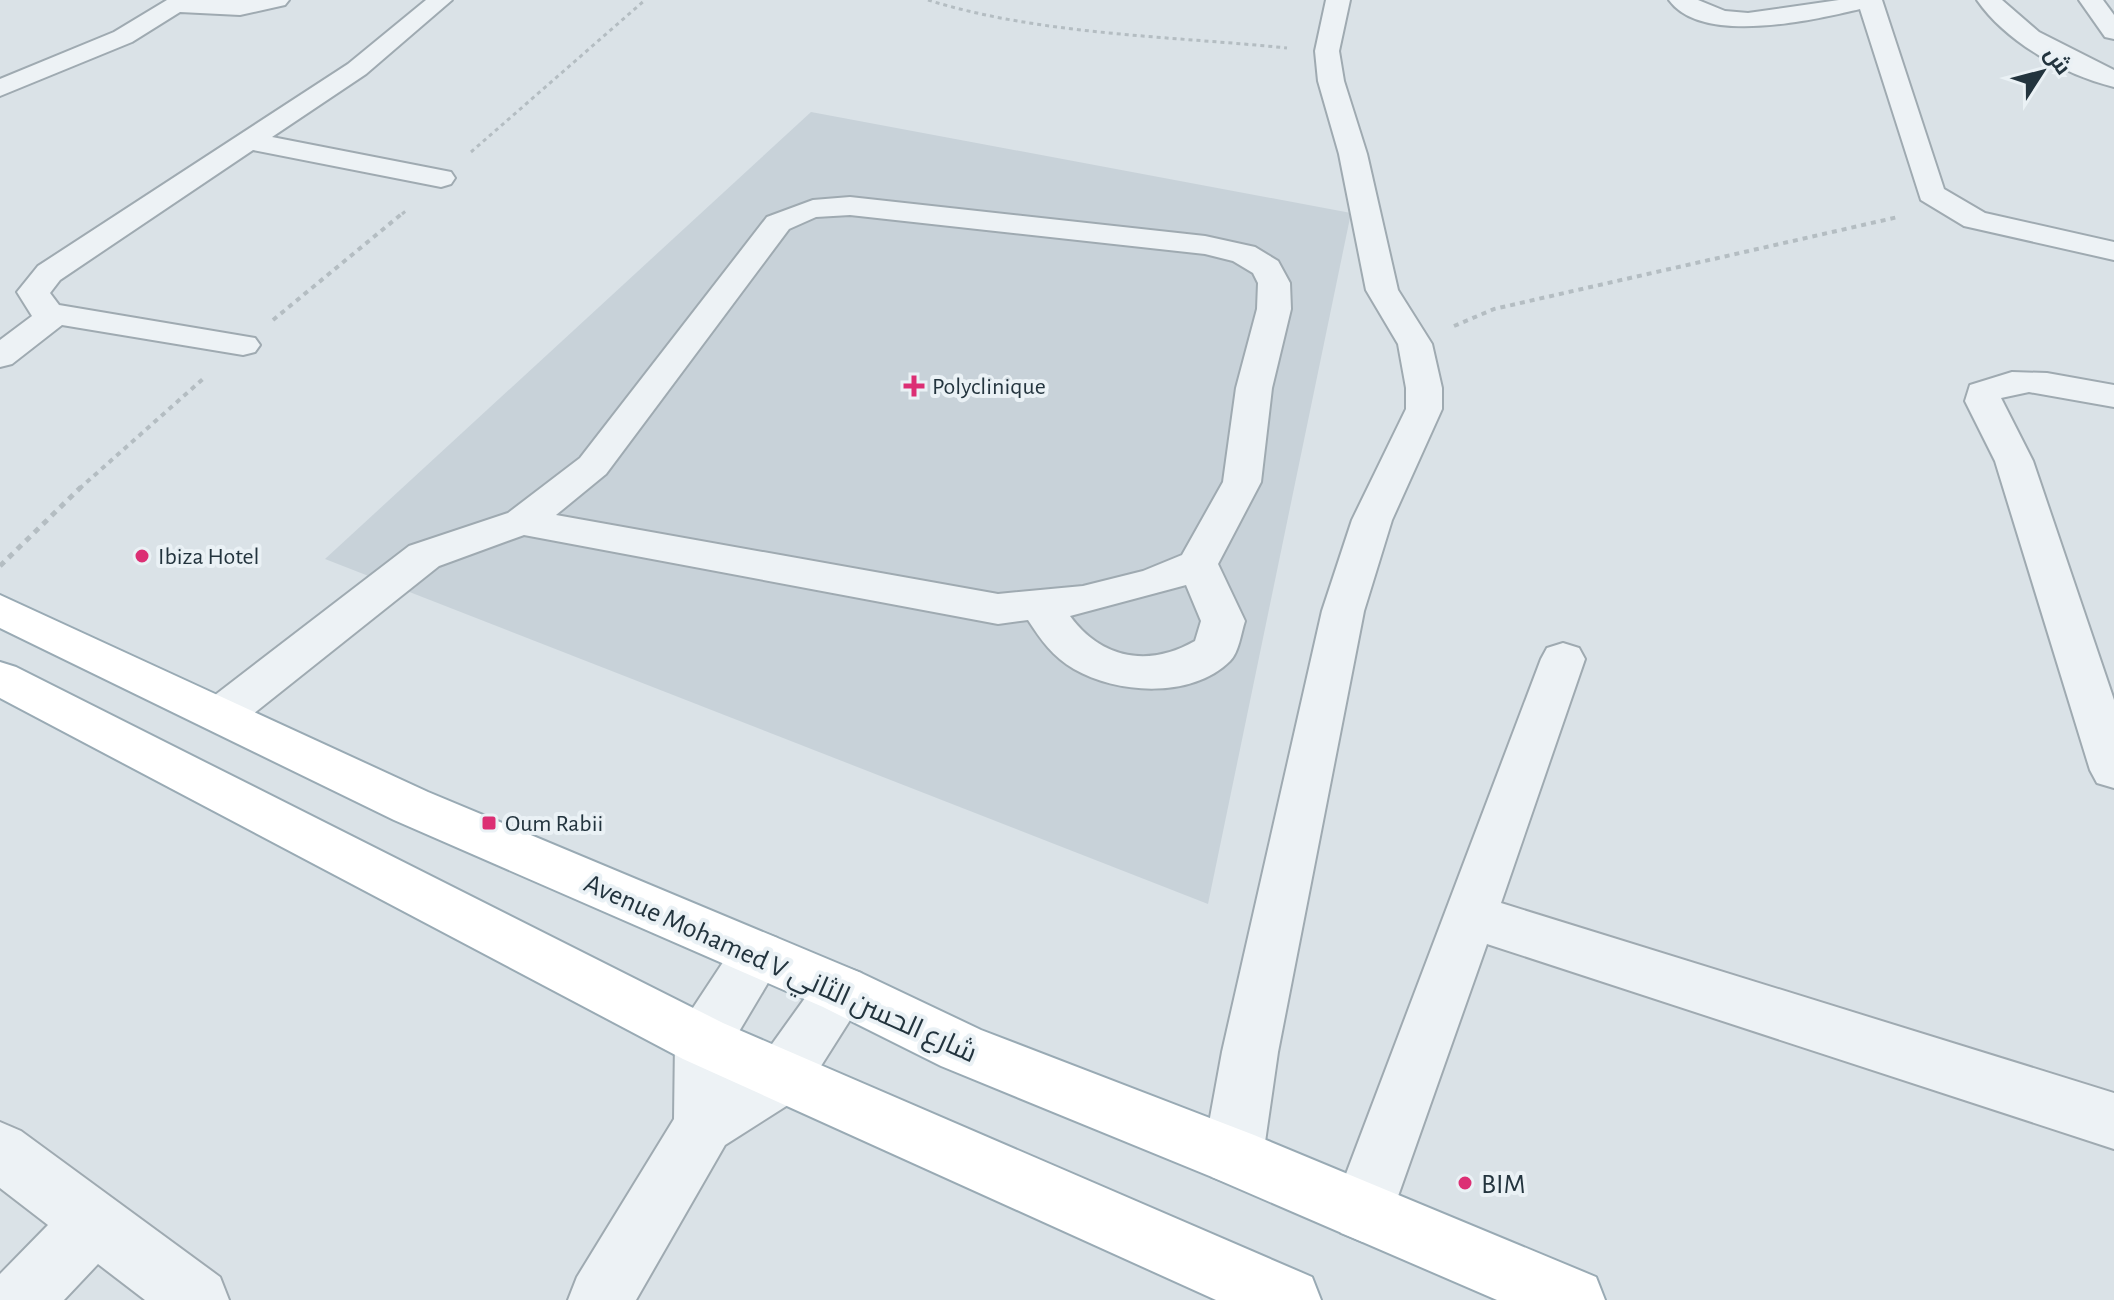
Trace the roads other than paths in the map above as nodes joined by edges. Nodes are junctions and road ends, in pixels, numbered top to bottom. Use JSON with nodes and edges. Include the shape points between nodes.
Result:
{"nodes":[{"id":1,"x":277,"y":0,"type":"edge"},
{"id":2,"x":440,"y":0,"type":"edge"},
{"id":3,"x":1338,"y":0,"type":"edge"},
{"id":4,"x":1681,"y":0,"type":"edge"},
{"id":5,"x":1870,"y":0,"type":"edge"},
{"id":6,"x":1989,"y":0,"type":"edge"},
{"id":7,"x":2091,"y":0,"type":"edge"},
{"id":8,"x":180,"y":2,"type":"edge"},
{"id":9,"x":1838,"y":3,"type":"edge"},
{"id":10,"x":2114,"y":32,"type":"edge"},
{"id":11,"x":2114,"y":79,"type":"edge"},
{"id":12,"x":0,"y":88,"type":"edge"},
{"id":13,"x":248,"y":141,"type":"junction"},
{"id":14,"x":441,"y":178,"type":"road end"},
{"id":15,"x":2114,"y":251,"type":"edge"},
{"id":16,"x":0,"y":293,"type":"edge"},
{"id":17,"x":43,"y":303,"type":"junction"},
{"id":18,"x":243,"y":345,"type":"road end"},
{"id":19,"x":0,"y":357,"type":"edge"},
{"id":20,"x":2114,"y":396,"type":"edge"},
{"id":21,"x":522,"y":522,"type":"junction"},
{"id":22,"x":1197,"y":564,"type":"junction"},
{"id":23,"x":1040,"y":605,"type":"junction"},
{"id":24,"x":0,"y":610,"type":"edge"},
{"id":25,"x":1563,"y":659,"type":"dead end"},
{"id":26,"x":0,"y":678,"type":"edge"},
{"id":27,"x":207,"y":708,"type":"junction"},
{"id":28,"x":138,"y":749,"type":"junction"},
{"id":29,"x":2114,"y":770,"type":"edge"},
{"id":30,"x":1470,"y":916,"type":"junction"},
{"id":31,"x":758,"y":954,"type":"junction"},
{"id":32,"x":842,"y":990,"type":"junction"},
{"id":33,"x":703,"y":1041,"type":"junction"},
{"id":34,"x":782,"y":1077,"type":"junction"},
{"id":35,"x":2114,"y":1121,"type":"edge"},
{"id":36,"x":704,"y":1125,"type":"junction"},
{"id":37,"x":0,"y":1151,"type":"edge"},
{"id":38,"x":1233,"y":1156,"type":"junction"},
{"id":39,"x":1363,"y":1211,"type":"junction"},
{"id":40,"x":94,"y":1223,"type":"junction"},
{"id":41,"x":20,"y":1300,"type":"edge"},
{"id":42,"x":197,"y":1300,"type":"edge"},
{"id":43,"x":600,"y":1300,"type":"edge"},
{"id":44,"x":1289,"y":1300,"type":"edge"},
{"id":45,"x":1573,"y":1300,"type":"edge"}],
"edges":[{"from":1,"to":8,"type":"street","via":[[240,8]]},
{"from":2,"to":13,"type":"street","via":[[357,69]]},
{"from":3,"to":38,"type":"street","via":[[1327,51],[1331,81],[1353,154],[1382,290],[1415,344],[1424,409],[1372,520],[1343,611]]},
{"from":4,"to":9,"type":"street","via":[[1694,10],[1741,19],[1800,14]]},
{"from":5,"to":9,"type":"street"},
{"from":5,"to":15,"type":"street","via":[[1931,194],[1995,227]]},
{"from":6,"to":11,"type":"street","via":[[2035,39]]},
{"from":7,"to":10,"type":"street"},
{"from":8,"to":12,"type":"street","via":[[112,42]]},
{"from":13,"to":14,"type":"street"},
{"from":13,"to":17,"type":"street","via":[[49,273]]},
{"from":16,"to":17,"type":"street"},
{"from":17,"to":18,"type":"street"},
{"from":17,"to":19,"type":"street"},
{"from":20,"to":29,"type":"street","via":[[2015,382],[1983,393],[2014,461]]},
{"from":21,"to":22,"type":"street","via":[[593,466],[778,223],[823,205],[850,206],[1205,245],[1244,254],[1267,268],[1274,283],[1274,309],[1254,388],[1242,482]]},
{"from":21,"to":23,"type":"street","via":[[998,609]]},
{"from":21,"to":27,"type":"street","via":[[424,556]]},
{"from":22,"to":23,"type":"street","via":[[1155,582]]},
{"from":22,"to":23,"type":"street","via":[[1223,621],[1214,650],[1180,670],[1141,675],[1091,659],[1063,638]]},
{"from":24,"to":27,"type":"main road","name":"Avenue Mohamed V شارع الحسن الثاني"},
{"from":25,"to":30,"type":"street"},
{"from":26,"to":28,"type":"main road"},
{"from":27,"to":28,"type":"main road"},
{"from":27,"to":31,"type":"main road","name":"Avenue Mohamed V شارع الحسن الثاني","via":[[411,806]]},
{"from":28,"to":33,"type":"main road"},
{"from":30,"to":35,"type":"street"},
{"from":30,"to":39,"type":"street"},
{"from":31,"to":32,"type":"main road","name":"Avenue Mohamed V شارع الحسن الثاني"},
{"from":31,"to":33,"type":"street"},
{"from":32,"to":34,"type":"street"},
{"from":32,"to":38,"type":"main road","name":"Avenue Mohamed V شارع الحسن الثاني","via":[[961,1048]]},
{"from":33,"to":34,"type":"main road"},
{"from":33,"to":36,"type":"street"},
{"from":34,"to":36,"type":"street"},
{"from":34,"to":44,"type":"main road"},
{"from":36,"to":43,"type":"street"},
{"from":37,"to":40,"type":"street"},
{"from":38,"to":39,"type":"main road","name":"Avenue Mohamed V شارع الحسن الثاني"},
{"from":39,"to":45,"type":"main road","name":"Avenue Mohamed V شارع الحسن الثاني"},
{"from":40,"to":41,"type":"street"},
{"from":40,"to":42,"type":"street"}]}
